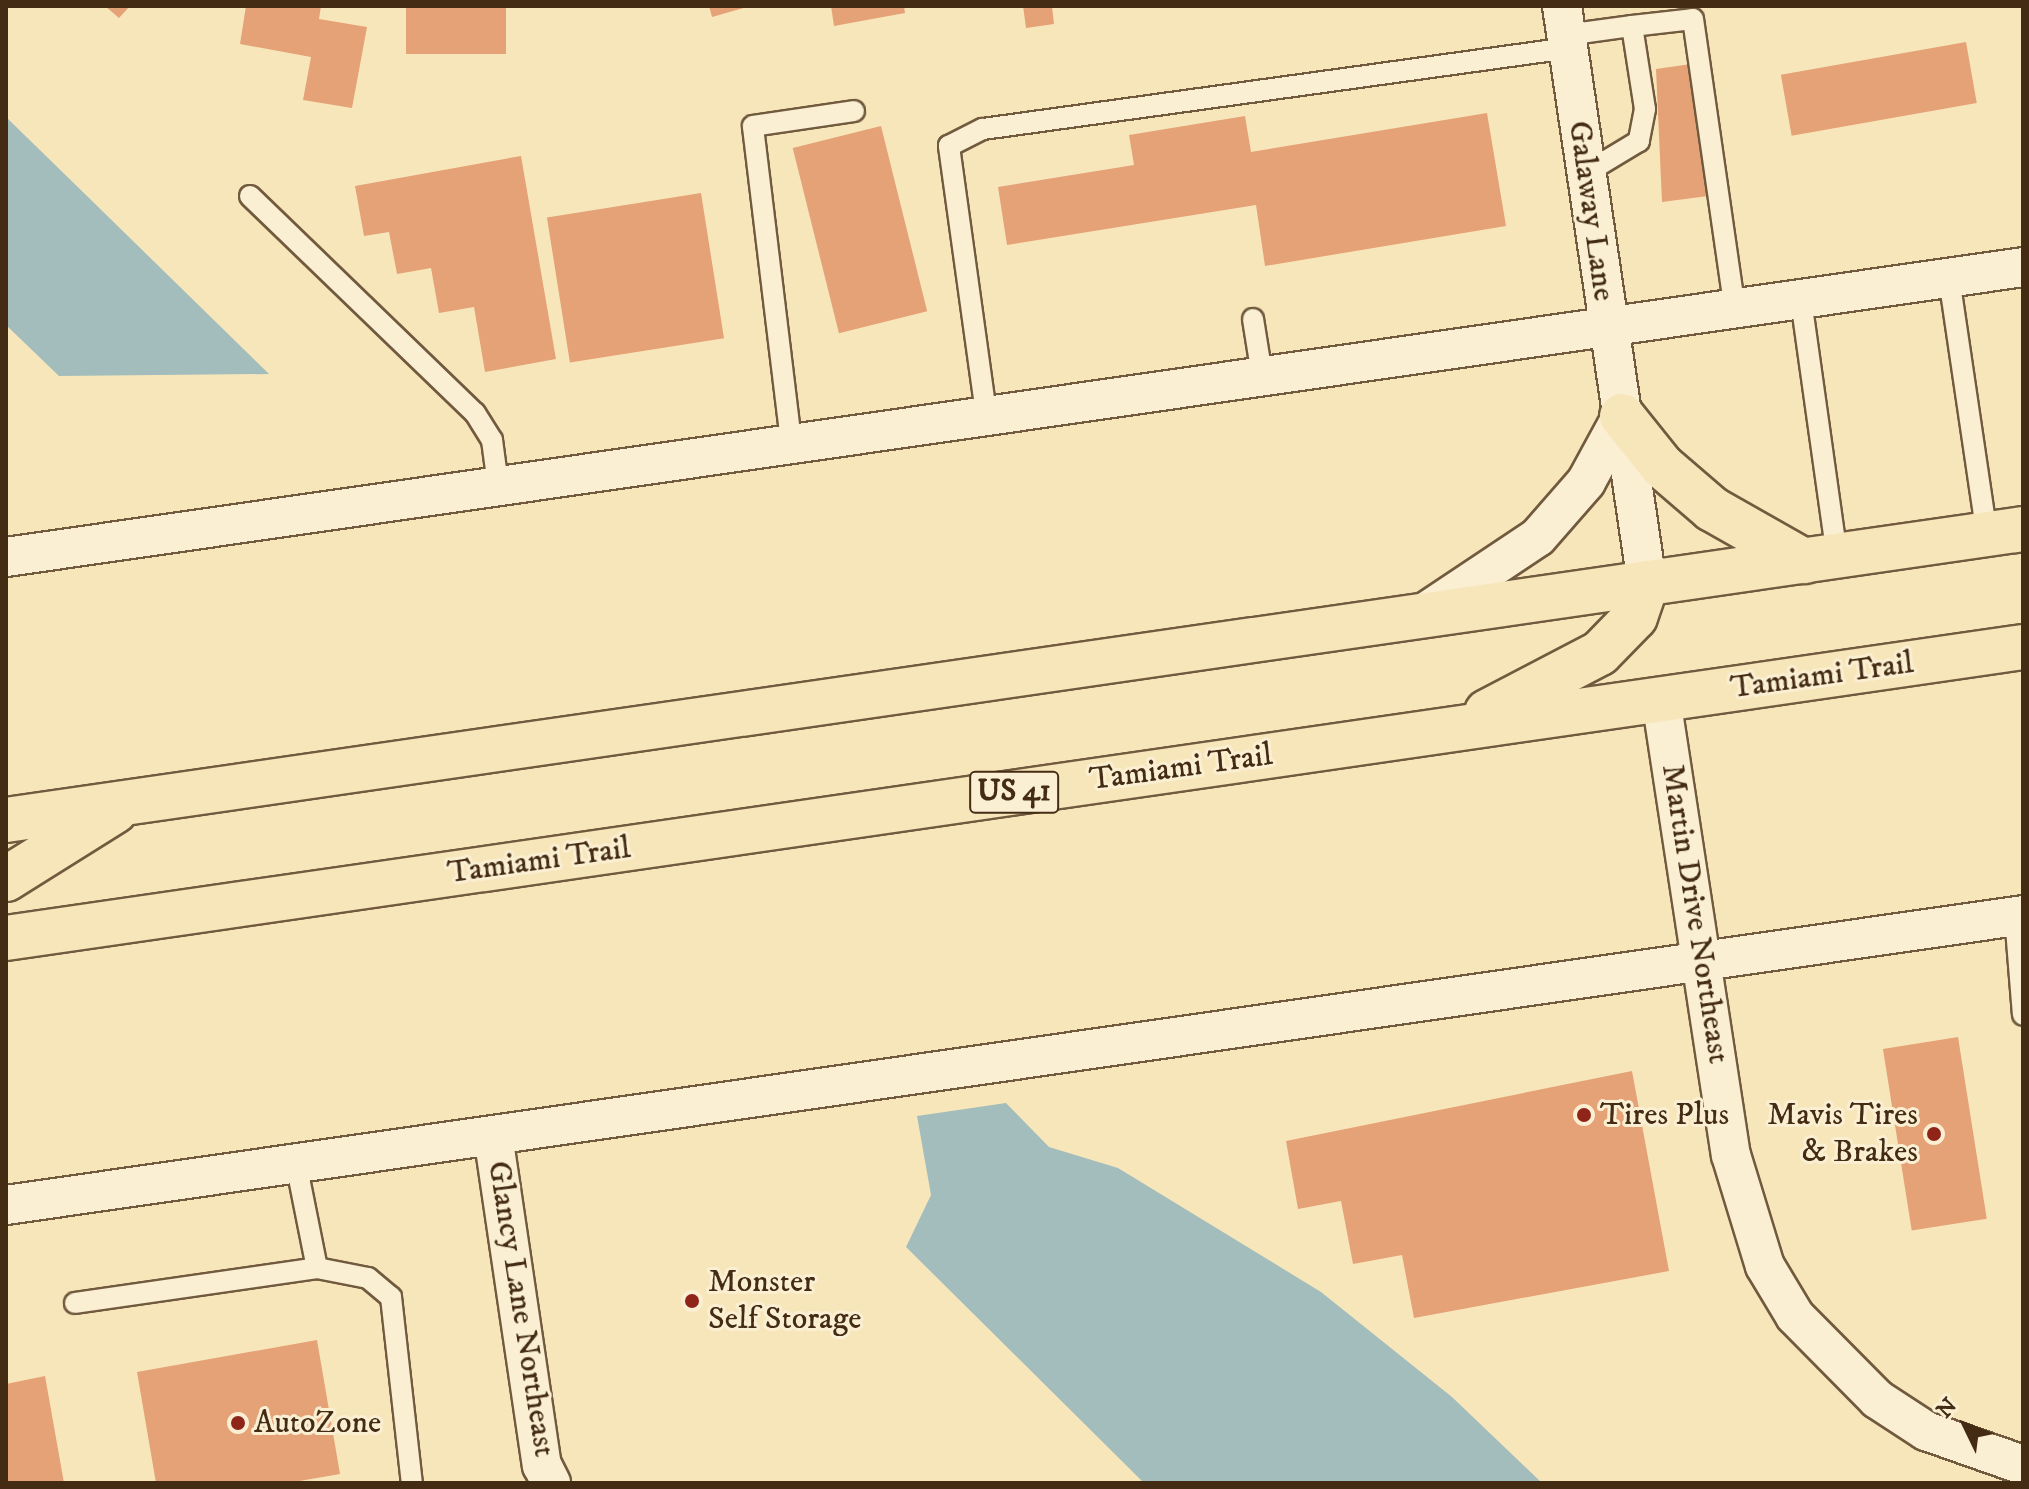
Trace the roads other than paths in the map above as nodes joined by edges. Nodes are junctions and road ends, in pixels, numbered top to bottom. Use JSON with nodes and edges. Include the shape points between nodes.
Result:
{"nodes":[{"id":1,"x":1632,"y":26,"type":"junction"},
{"id":2,"x":1565,"y":29,"type":"edge"},
{"id":3,"x":854,"y":111,"type":"dead end"},
{"id":4,"x":1586,"y":173,"type":"junction"},
{"id":5,"x":250,"y":196,"type":"dead end"},
{"id":6,"x":2023,"y":267,"type":"edge"},
{"id":7,"x":1949,"y":278,"type":"junction"},
{"id":8,"x":1801,"y":300,"type":"junction"},
{"id":9,"x":1735,"y":310,"type":"junction"},
{"id":10,"x":1253,"y":319,"type":"dead end"},
{"id":11,"x":1608,"y":327,"type":"junction"},
{"id":12,"x":1262,"y":375,"type":"junction"},
{"id":13,"x":986,"y":413,"type":"junction"},
{"id":14,"x":1622,"y":416,"type":"junction"},
{"id":15,"x":791,"y":441,"type":"junction"},
{"id":16,"x":498,"y":485,"type":"junction"},
{"id":17,"x":2005,"y":532,"type":"edge"},
{"id":18,"x":6,"y":557,"type":"edge"},
{"id":19,"x":1820,"y":559,"type":"junction"},
{"id":20,"x":1647,"y":583,"type":"junction"},
{"id":21,"x":1427,"y":611,"type":"junction"},
{"id":22,"x":2023,"y":647,"type":"edge"},
{"id":23,"x":1661,"y":699,"type":"junction"},
{"id":24,"x":1456,"y":728,"type":"junction"},
{"id":25,"x":131,"y":801,"type":"junction"},
{"id":26,"x":6,"y":820,"type":"edge"},
{"id":27,"x":6,"y":879,"type":"edge"},
{"id":28,"x":2019,"y":916,"type":"edge"},
{"id":29,"x":6,"y":938,"type":"edge"},
{"id":30,"x":1703,"y":961,"type":"junction"},
{"id":31,"x":2023,"y":1015,"type":"edge"},
{"id":32,"x":493,"y":1135,"type":"junction"},
{"id":33,"x":296,"y":1163,"type":"junction"},
{"id":34,"x":6,"y":1205,"type":"edge"},
{"id":35,"x":317,"y":1268,"type":"junction"},
{"id":36,"x":75,"y":1303,"type":"dead end"},
{"id":37,"x":2023,"y":1465,"type":"edge"},
{"id":38,"x":412,"y":1483,"type":"edge"},
{"id":39,"x":551,"y":1483,"type":"edge"}],
"edges":[{"from":1,"to":2,"type":"lane"},
{"from":1,"to":4,"type":"lane","via":[[1645,109],[1639,141]]},
{"from":1,"to":9,"type":"lane","via":[[1693,19]]},
{"from":2,"to":4,"type":"street","name":"Galaway Lane"},
{"from":2,"to":13,"type":"lane","via":[[983,129],[949,146]]},
{"from":3,"to":15,"type":"lane","via":[[753,126]]},
{"from":4,"to":11,"type":"street","name":"Galaway Lane"},
{"from":5,"to":16,"type":"lane","via":[[475,413],[492,440]]},
{"from":6,"to":7,"type":"street"},
{"from":7,"to":8,"type":"street"},
{"from":7,"to":17,"type":"lane"},
{"from":8,"to":9,"type":"street"},
{"from":8,"to":19,"type":"lane"},
{"from":9,"to":11,"type":"street"},
{"from":10,"to":12,"type":"lane"},
{"from":11,"to":12,"type":"street"},
{"from":11,"to":14,"type":"street","name":"Galaway Lane"},
{"from":12,"to":13,"type":"street"},
{"from":13,"to":15,"type":"street"},
{"from":14,"to":19,"type":"main road","via":[[1662,466],[1712,509]]},
{"from":14,"to":20,"type":"street","name":"Galaway Lane"},
{"from":14,"to":21,"type":"street","via":[[1586,482],[1538,537]]},
{"from":15,"to":16,"type":"street"},
{"from":16,"to":18,"type":"street"},
{"from":17,"to":19,"type":"main road"},
{"from":19,"to":20,"type":"main road"},
{"from":20,"to":21,"type":"main road"},
{"from":20,"to":24,"type":"main road","via":[[1635,617],[1600,653]]},
{"from":21,"to":25,"type":"main road"},
{"from":22,"to":23,"type":"main road","name":"Tamiami Trail","number":"US 41"},
{"from":23,"to":24,"type":"main road","name":"Tamiami Trail","number":"US 41"},
{"from":23,"to":30,"type":"street","name":"Martin Drive Northeast"},
{"from":24,"to":29,"type":"main road","name":"Tamiami Trail","number":"US 41"},
{"from":25,"to":26,"type":"main road"},
{"from":25,"to":27,"type":"main road"},
{"from":28,"to":30,"type":"street"},
{"from":28,"to":31,"type":"lane"},
{"from":30,"to":32,"type":"street"},
{"from":30,"to":37,"type":"street","name":"Martin Drive Northeast","via":[[1744,1212],[1795,1316],[1877,1399],[1926,1431]]},
{"from":32,"to":33,"type":"street"},
{"from":32,"to":39,"type":"street","name":"Glancy Lane Northeast","via":[[542,1465]]},
{"from":33,"to":34,"type":"street"},
{"from":33,"to":35,"type":"lane"},
{"from":35,"to":36,"type":"lane"},
{"from":35,"to":38,"type":"lane","via":[[368,1278],[391,1297]]}]}
